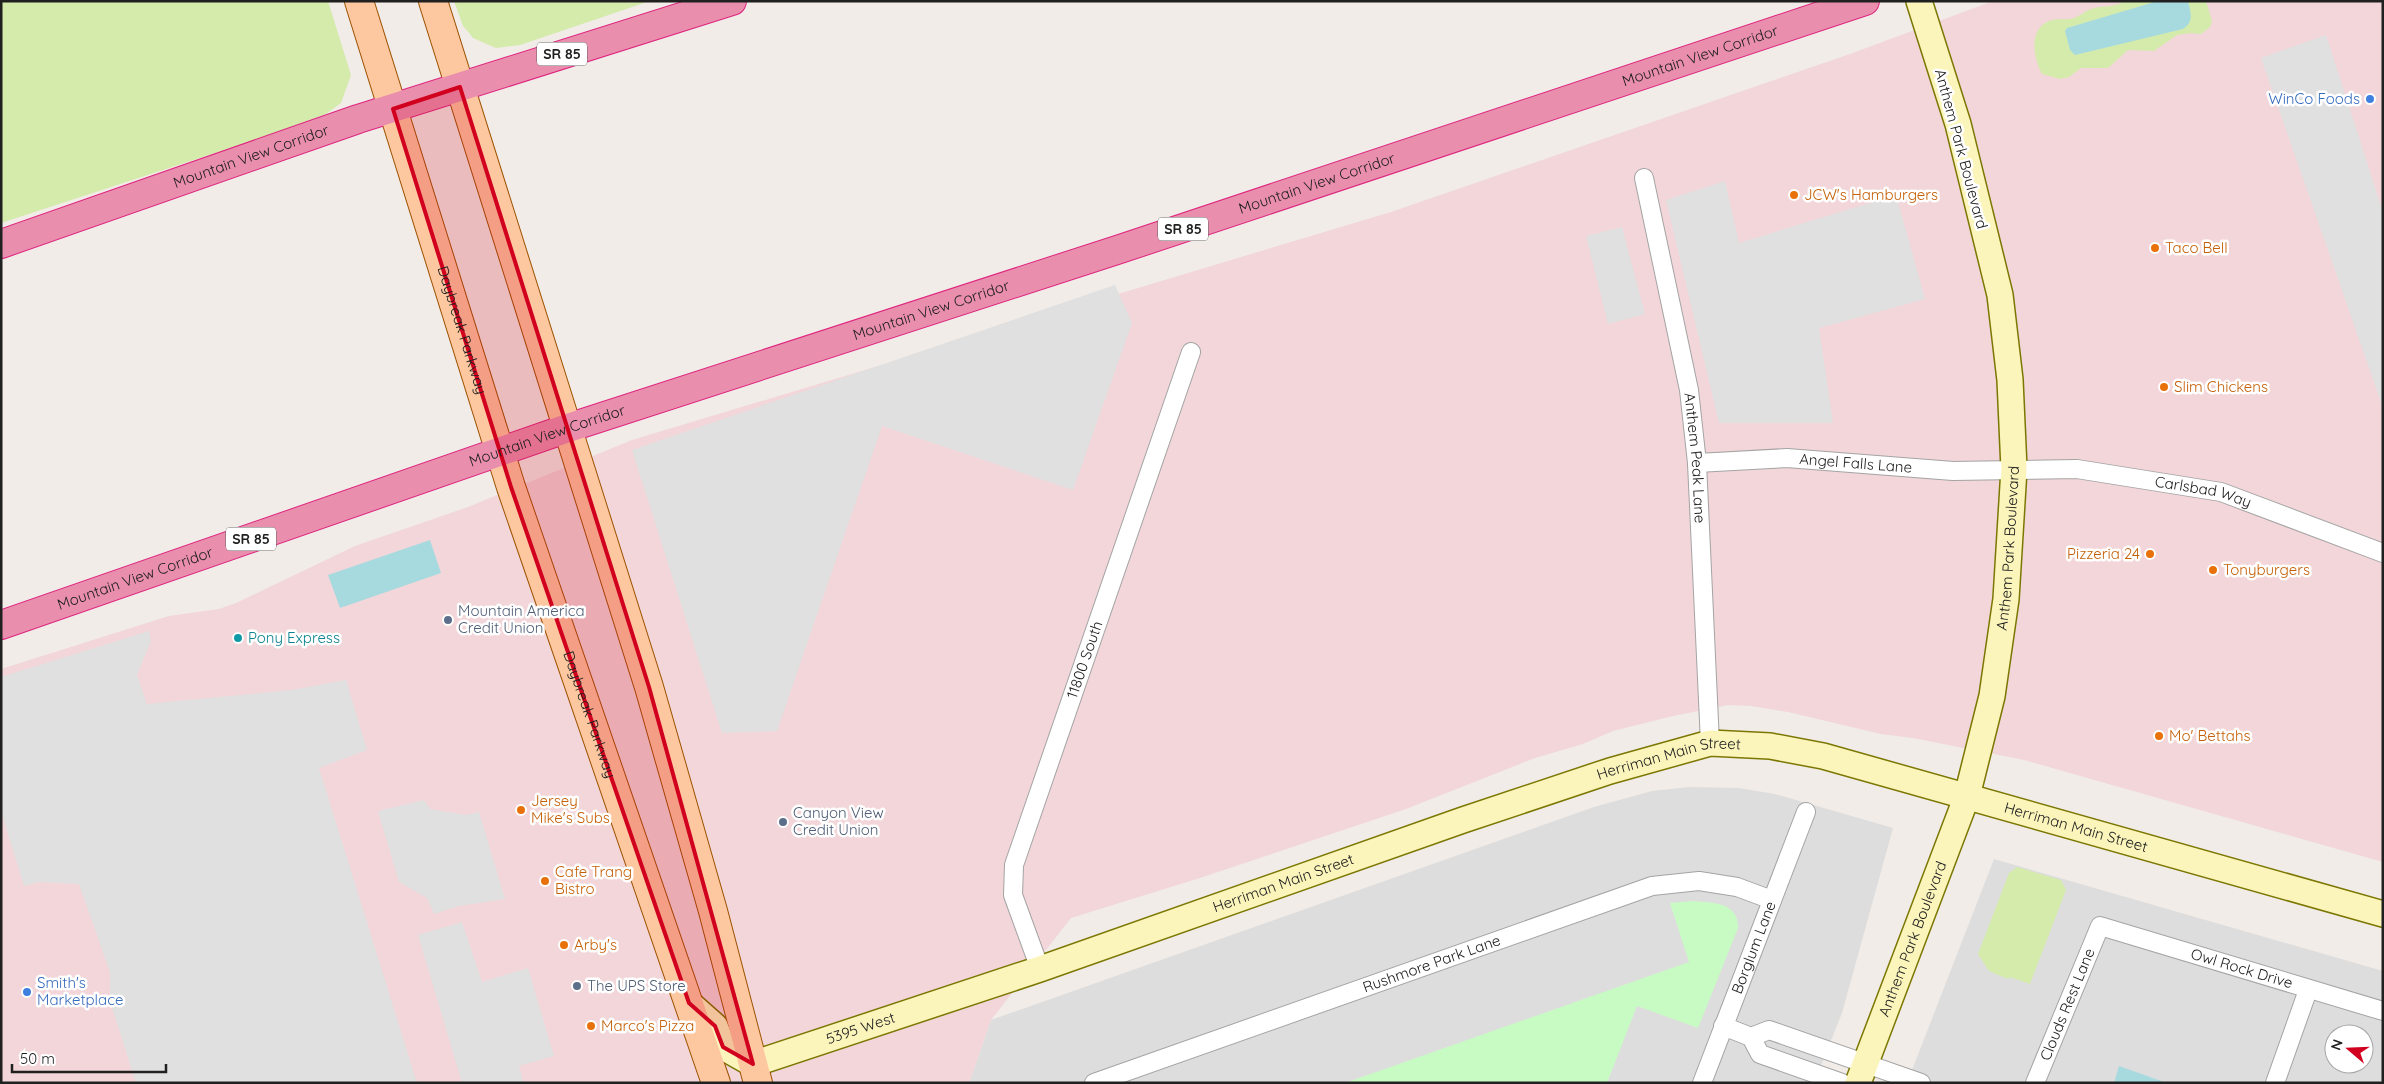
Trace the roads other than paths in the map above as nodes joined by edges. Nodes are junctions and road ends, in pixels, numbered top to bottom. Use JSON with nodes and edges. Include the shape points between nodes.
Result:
{"nodes":[{"id":1,"x":359,"y":1,"type":"edge"},
{"id":2,"x":433,"y":1,"type":"edge"},
{"id":3,"x":732,"y":1,"type":"edge"},
{"id":4,"x":1865,"y":1,"type":"edge"},
{"id":5,"x":1919,"y":1,"type":"edge"},
{"id":6,"x":460,"y":87,"type":"junction"},
{"id":7,"x":393,"y":109,"type":"junction"},
{"id":8,"x":1644,"y":178,"type":"dead end"},
{"id":9,"x":1,"y":244,"type":"edge"},
{"id":10,"x":1191,"y":352,"type":"dead end"},
{"id":11,"x":568,"y":428,"type":"junction"},
{"id":12,"x":499,"y":452,"type":"junction"},
{"id":13,"x":1697,"y":463,"type":"junction"},
{"id":14,"x":2014,"y":469,"type":"junction"},
{"id":15,"x":2383,"y":553,"type":"edge"},
{"id":16,"x":1,"y":625,"type":"edge"},
{"id":17,"x":1710,"y":743,"type":"junction"},
{"id":18,"x":1967,"y":796,"type":"junction"},
{"id":19,"x":1806,"y":812,"type":"dead end"},
{"id":20,"x":1772,"y":900,"type":"junction"},
{"id":21,"x":2383,"y":914,"type":"edge"},
{"id":22,"x":2100,"y":926,"type":"joint"},
{"id":23,"x":1040,"y":969,"type":"junction"},
{"id":24,"x":2308,"y":990,"type":"junction"},
{"id":25,"x":968,"y":993,"type":"joint"},
{"id":26,"x":689,"y":1003,"type":"junction"},
{"id":27,"x":2383,"y":1011,"type":"edge"},
{"id":28,"x":1723,"y":1026,"type":"junction"},
{"id":29,"x":1751,"y":1037,"type":"junction"},
{"id":30,"x":1861,"y":1073,"type":"edge"},
{"id":31,"x":756,"y":1074,"type":"edge"},
{"id":32,"x":721,"y":1079,"type":"edge"},
{"id":33,"x":1094,"y":1083,"type":"edge"},
{"id":34,"x":1702,"y":1083,"type":"edge"},
{"id":35,"x":1842,"y":1083,"type":"edge"},
{"id":36,"x":1921,"y":1083,"type":"edge"},
{"id":37,"x":2035,"y":1083,"type":"edge"},
{"id":38,"x":2275,"y":1083,"type":"edge"}],
"edges":[{"from":1,"to":7,"type":"main road","name":"Daybreak Parkway"},
{"from":2,"to":6,"type":"main road"},
{"from":3,"to":6,"type":"highway","name":"Mountain View Corridor","number":"SR 85"},
{"from":4,"to":11,"type":"highway","name":"Mountain View Corridor","number":"SR 85","via":[[1117,250]]},
{"from":5,"to":14,"type":"main road","name":"Anthem Park Boulevard","via":[[1958,124],[2000,295],[2010,380]]},
{"from":6,"to":7,"type":"highway","name":"Mountain View Corridor","number":"SR 85"},
{"from":6,"to":11,"type":"main road"},
{"from":7,"to":9,"type":"highway","name":"Mountain View Corridor","number":"SR 85"},
{"from":7,"to":12,"type":"main road","name":"Daybreak Parkway"},
{"from":8,"to":13,"type":"street","name":"Anthem Peak Lane","via":[[1689,390]]},
{"from":10,"to":23,"type":"street","name":"11800 South","via":[[1014,864],[1013,896]]},
{"from":11,"to":12,"type":"highway","name":"Mountain View Corridor","number":"SR 85"},
{"from":11,"to":31,"type":"main road","via":[[649,687]]},
{"from":12,"to":16,"type":"highway","name":"Mountain View Corridor","number":"SR 85"},
{"from":12,"to":26,"type":"main road","name":"Daybreak Parkway"},
{"from":13,"to":14,"type":"street","name":"Angel Falls Lane","via":[[1787,458],[1953,471]]},
{"from":13,"to":17,"type":"street","name":"Anthem Peak Lane"},
{"from":14,"to":15,"type":"street","name":"Carlsbad Way","via":[[2077,469],[2221,492]]},
{"from":14,"to":18,"type":"main road","name":"Anthem Park Boulevard","via":[[2006,599],[1992,696]]},
{"from":17,"to":18,"type":"main road","name":"Herriman Main Street","via":[[1770,746],[1823,756]]},
{"from":17,"to":23,"type":"main road","name":"Herriman Main Street","via":[[1610,771],[1463,820]]},
{"from":18,"to":21,"type":"main road","name":"Herriman Main Street"},
{"from":18,"to":30,"type":"main road","name":"Anthem Park Boulevard"},
{"from":19,"to":20,"type":"street","name":"Borglum Lane"},
{"from":20,"to":28,"type":"street","name":"Borglum Lane"},
{"from":20,"to":33,"type":"street","name":"Rushmore Park Lane","via":[[1737,887],[1699,881],[1652,886]]},
{"from":22,"to":24,"type":"street","name":"Owl Rock Drive"},
{"from":22,"to":37,"type":"street","name":"Clouds Rest Lane"},
{"from":23,"to":25,"type":"main road","name":"Herriman Main Street"},
{"from":24,"to":27,"type":"street","name":"Owl Rock Drive"},
{"from":24,"to":38,"type":"street"},
{"from":25,"to":31,"type":"main road","name":"5395 West"},
{"from":26,"to":31,"type":"main road","via":[[714,1026],[723,1046]]},
{"from":26,"to":32,"type":"main road","name":"Daybreak Parkway"},
{"from":28,"to":29,"type":"street"},
{"from":28,"to":34,"type":"street","name":"Borglum Lane"},
{"from":29,"to":30,"type":"street","via":[[1768,1030]]},
{"from":29,"to":35,"type":"street","via":[[1760,1054]]},
{"from":30,"to":36,"type":"street"}]}
